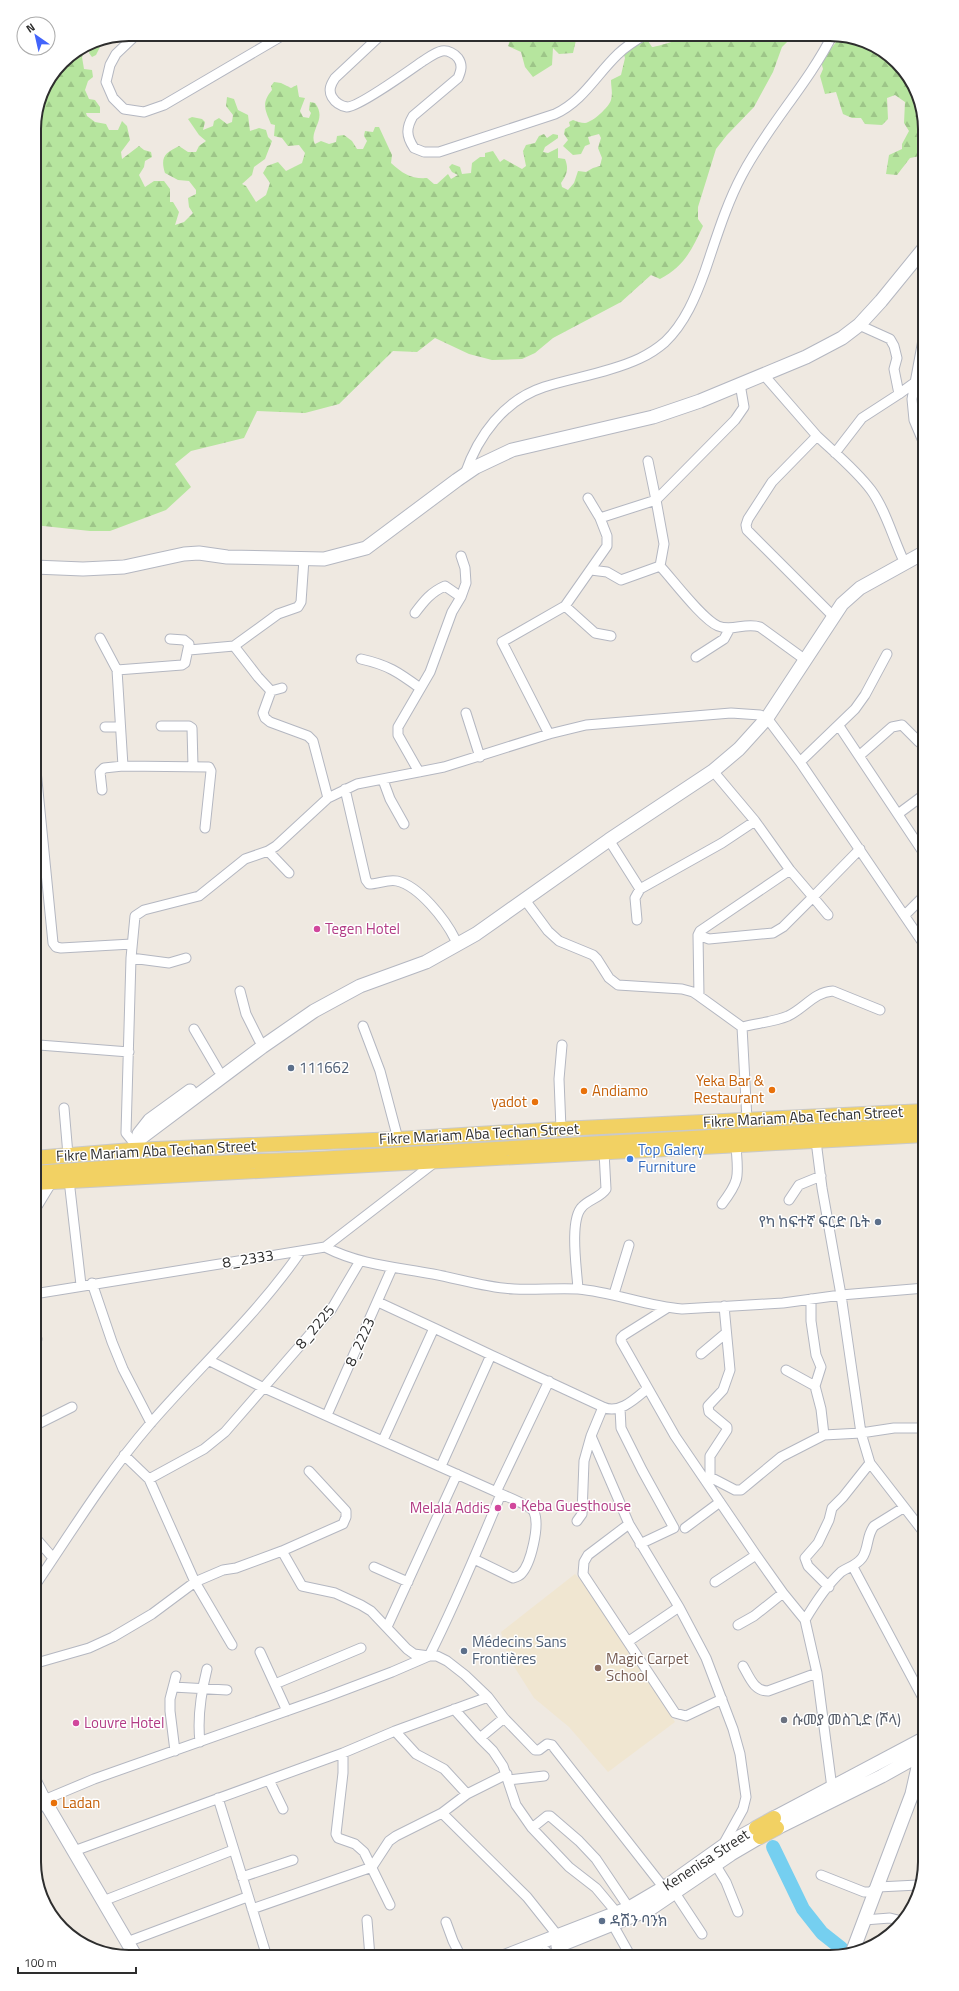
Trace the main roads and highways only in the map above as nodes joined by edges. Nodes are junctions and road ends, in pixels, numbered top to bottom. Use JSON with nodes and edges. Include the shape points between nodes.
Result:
{"nodes":[{"id":1,"x":918,"y":256,"type":"edge"},
{"id":2,"x":918,"y":548,"type":"edge"},
{"id":3,"x":918,"y":556,"type":"edge"},
{"id":4,"x":41,"y":568,"type":"edge"},
{"id":5,"x":830,"y":614,"type":"junction"},
{"id":6,"x":764,"y":716,"type":"junction"},
{"id":7,"x":571,"y":863,"type":"junction"},
{"id":8,"x":335,"y":993,"type":"junction"},
{"id":9,"x":918,"y":1112,"type":"edge"},
{"id":10,"x":918,"y":1125,"type":"edge"},
{"id":11,"x":817,"y":1130,"type":"junction"},
{"id":12,"x":145,"y":1131,"type":"junction"},
{"id":13,"x":918,"y":1135,"type":"edge"},
{"id":14,"x":133,"y":1148,"type":"junction"},
{"id":15,"x":41,"y":1157,"type":"edge"},
{"id":16,"x":131,"y":1166,"type":"junction"},
{"id":17,"x":41,"y":1172,"type":"edge"},
{"id":18,"x":41,"y":1183,"type":"edge"},
{"id":19,"x":918,"y":1742,"type":"edge"},
{"id":20,"x":918,"y":1755,"type":"edge"},
{"id":21,"x":918,"y":1772,"type":"edge"},
{"id":22,"x":41,"y":1794,"type":"edge"},
{"id":23,"x":776,"y":1823,"type":"junction"},
{"id":24,"x":758,"y":1832,"type":"junction"},
{"id":25,"x":670,"y":1890,"type":"junction"},
{"id":26,"x":615,"y":1919,"type":"junction"},
{"id":27,"x":855,"y":1946,"type":"edge"},
{"id":28,"x":132,"y":1950,"type":"edge"},
{"id":29,"x":521,"y":1950,"type":"edge"},
{"id":30,"x":556,"y":1950,"type":"edge"}],
"edges":[{"from":1,"to":4,"type":"main road","via":[[858,325],[842,338],[812,354],[653,417],[512,450],[466,474],[366,548],[324,559],[227,557],[199,553],[124,566]]},
{"from":2,"to":5,"type":"main road","via":[[847,591]]},
{"from":3,"to":5,"type":"main road","via":[[860,588]]},
{"from":5,"to":6,"type":"main road"},
{"from":5,"to":6,"type":"main road","via":[[800,656]]},
{"from":6,"to":7,"type":"main road","via":[[694,776]]},
{"from":6,"to":7,"type":"main road","via":[[739,750],[713,771]]},
{"from":7,"to":8,"type":"main road","via":[[455,939],[420,956],[356,978]]},
{"from":7,"to":8,"type":"main road","via":[[525,900],[448,951],[426,962]]},
{"from":8,"to":12,"type":"main road"},
{"from":8,"to":12,"type":"main road","via":[[259,1040],[150,1120]]},
{"from":9,"to":11,"type":"main road","name":"Fikre Mariam Aba Techan Street"},
{"from":10,"to":11,"type":"main road","name":"Fikre Mariam Aba Techan Street"},
{"from":11,"to":13,"type":"main road"},
{"from":11,"to":14,"type":"main road","name":"Fikre Mariam Aba Techan Street","via":[[747,1120],[398,1139]]},
{"from":11,"to":16,"type":"main road","name":"Fikre Mariam Aba Techan Street","via":[[316,1159]]},
{"from":11,"to":18,"type":"main road","via":[[736,1146]]},
{"from":12,"to":14,"type":"main road"},
{"from":14,"to":15,"type":"main road","name":"Fikre Mariam Aba Techan Street"},
{"from":14,"to":16,"type":"main road"},
{"from":16,"to":17,"type":"main road","name":"Fikre Mariam Aba Techan Street"},
{"from":19,"to":23,"type":"main road","name":"Kenenisa Street","via":[[832,1788]]},
{"from":20,"to":23,"type":"main road","name":"Kenenisa Street"},
{"from":21,"to":27,"type":"main road","via":[[912,1794]]},
{"from":22,"to":28,"type":"main road"},
{"from":23,"to":24,"type":"main road","name":"Kenenisa Street"},
{"from":24,"to":25,"type":"main road","name":"Kenenisa Street","via":[[715,1864]]},
{"from":24,"to":25,"type":"main road","name":"Kenenisa Street","via":[[723,1846]]},
{"from":25,"to":26,"type":"main road","name":"Kenenisa Street","via":[[629,1908]]},
{"from":25,"to":26,"type":"main road","name":"Kenenisa Street","via":[[650,1909]]},
{"from":26,"to":29,"type":"main road","name":"Kenenisa Street"},
{"from":26,"to":30,"type":"main road","name":"Kenenisa Street"}]}
